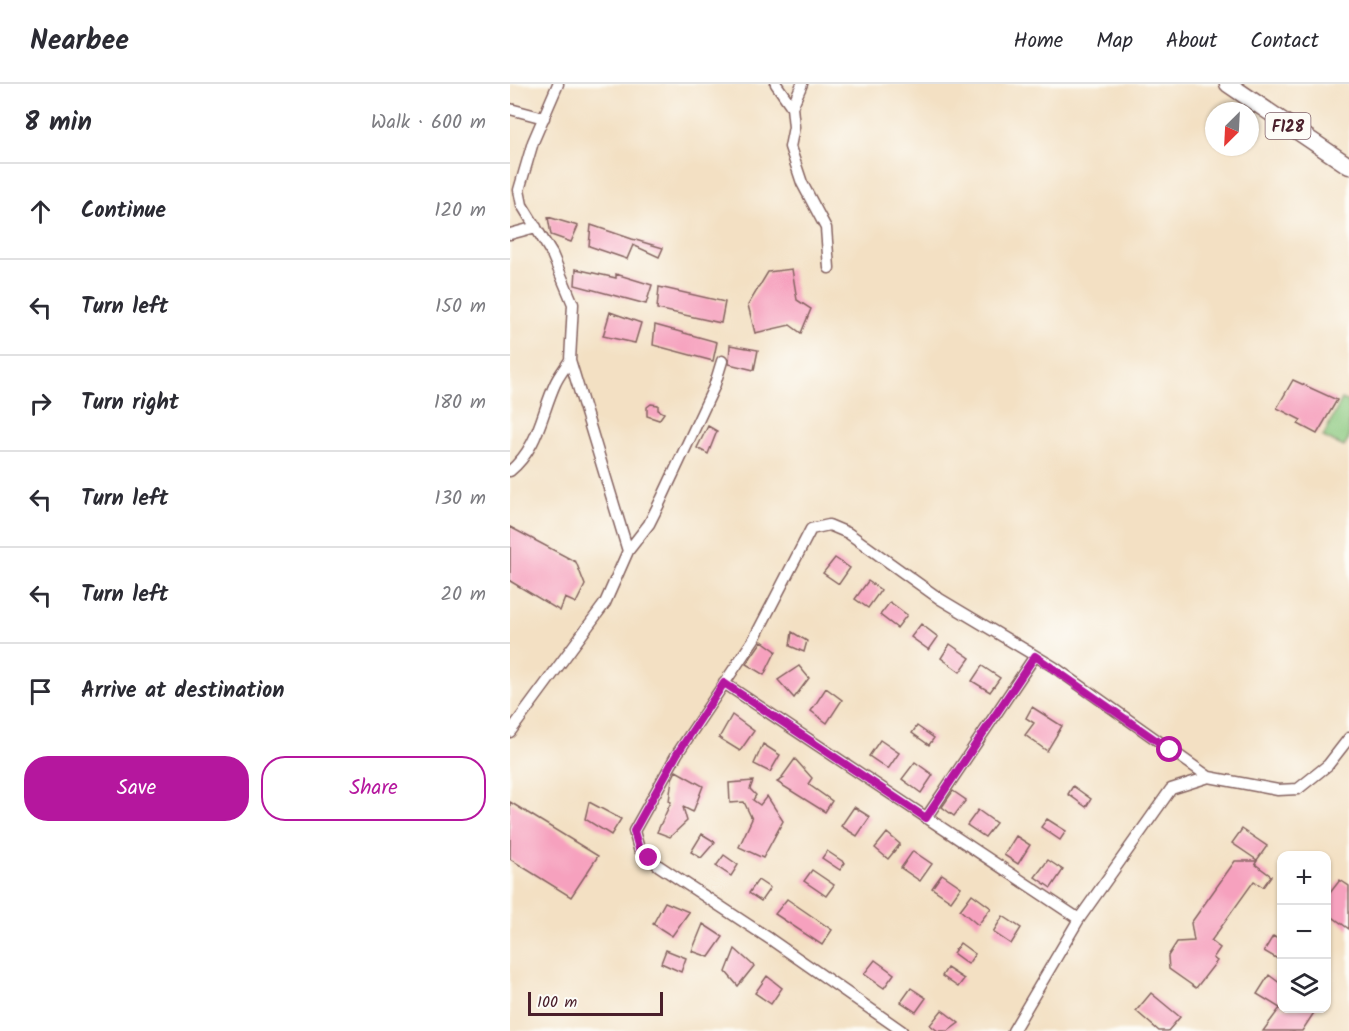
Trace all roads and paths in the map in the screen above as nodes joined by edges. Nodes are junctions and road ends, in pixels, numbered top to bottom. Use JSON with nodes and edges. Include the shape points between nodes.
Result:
{"nodes":[{"id":1,"x":558,"y":84,"type":"edge"},
{"id":2,"x":776,"y":84,"type":"edge"},
{"id":3,"x":802,"y":84,"type":"edge"},
{"id":4,"x":1228,"y":84,"type":"edge"},
{"id":5,"x":792,"y":107,"type":"junction"},
{"id":6,"x":510,"y":109,"type":"edge"},
{"id":7,"x":544,"y":118,"type":"junction"},
{"id":8,"x":1349,"y":166,"type":"edge"},
{"id":9,"x":536,"y":227,"type":"junction"},
{"id":10,"x":510,"y":234,"type":"edge"},
{"id":11,"x":829,"y":267,"type":"dead end"},
{"id":12,"x":570,"y":360,"type":"junction"},
{"id":13,"x":722,"y":361,"type":"dead end"},
{"id":14,"x":510,"y":471,"type":"edge"},
{"id":15,"x":628,"y":551,"type":"junction"},
{"id":16,"x":1035,"y":656,"type":"junction"},
{"id":17,"x":724,"y":683,"type":"junction"},
{"id":18,"x":510,"y":732,"type":"edge"},
{"id":19,"x":1349,"y":738,"type":"edge"},
{"id":20,"x":1209,"y":777,"type":"junction"},
{"id":21,"x":926,"y":818,"type":"junction"},
{"id":22,"x":1078,"y":919,"type":"junction"},
{"id":23,"x":902,"y":1031,"type":"edge"},
{"id":24,"x":1013,"y":1031,"type":"edge"}],
"edges":[{"from":1,"to":7,"type":"street"},
{"from":2,"to":5,"type":"street"},
{"from":3,"to":5,"type":"street"},
{"from":4,"to":8,"type":"main road","number":"F128"},
{"from":5,"to":11,"type":"street","via":[[793,163],[826,228]]},
{"from":6,"to":7,"type":"street"},
{"from":7,"to":9,"type":"street","via":[[519,190],[522,205]]},
{"from":9,"to":10,"type":"street"},
{"from":9,"to":12,"type":"street","via":[[573,304]]},
{"from":12,"to":14,"type":"street","via":[[556,382],[536,439]]},
{"from":12,"to":15,"type":"street"},
{"from":13,"to":15,"type":"street","via":[[714,387],[661,500]]},
{"from":15,"to":18,"type":"street","via":[[605,603]]},
{"from":16,"to":17,"type":"street","via":[[940,599],[848,533],[829,525],[811,529],[754,639]]},
{"from":16,"to":20,"type":"street"},
{"from":16,"to":21,"type":"street"},
{"from":17,"to":21,"type":"street"},
{"from":17,"to":23,"type":"street","via":[[677,754],[634,831],[639,849]]},
{"from":19,"to":20,"type":"street","via":[[1328,765],[1298,789],[1278,790]]},
{"from":20,"to":22,"type":"street","via":[[1171,789]]},
{"from":21,"to":22,"type":"street"},
{"from":22,"to":24,"type":"street"}]}
